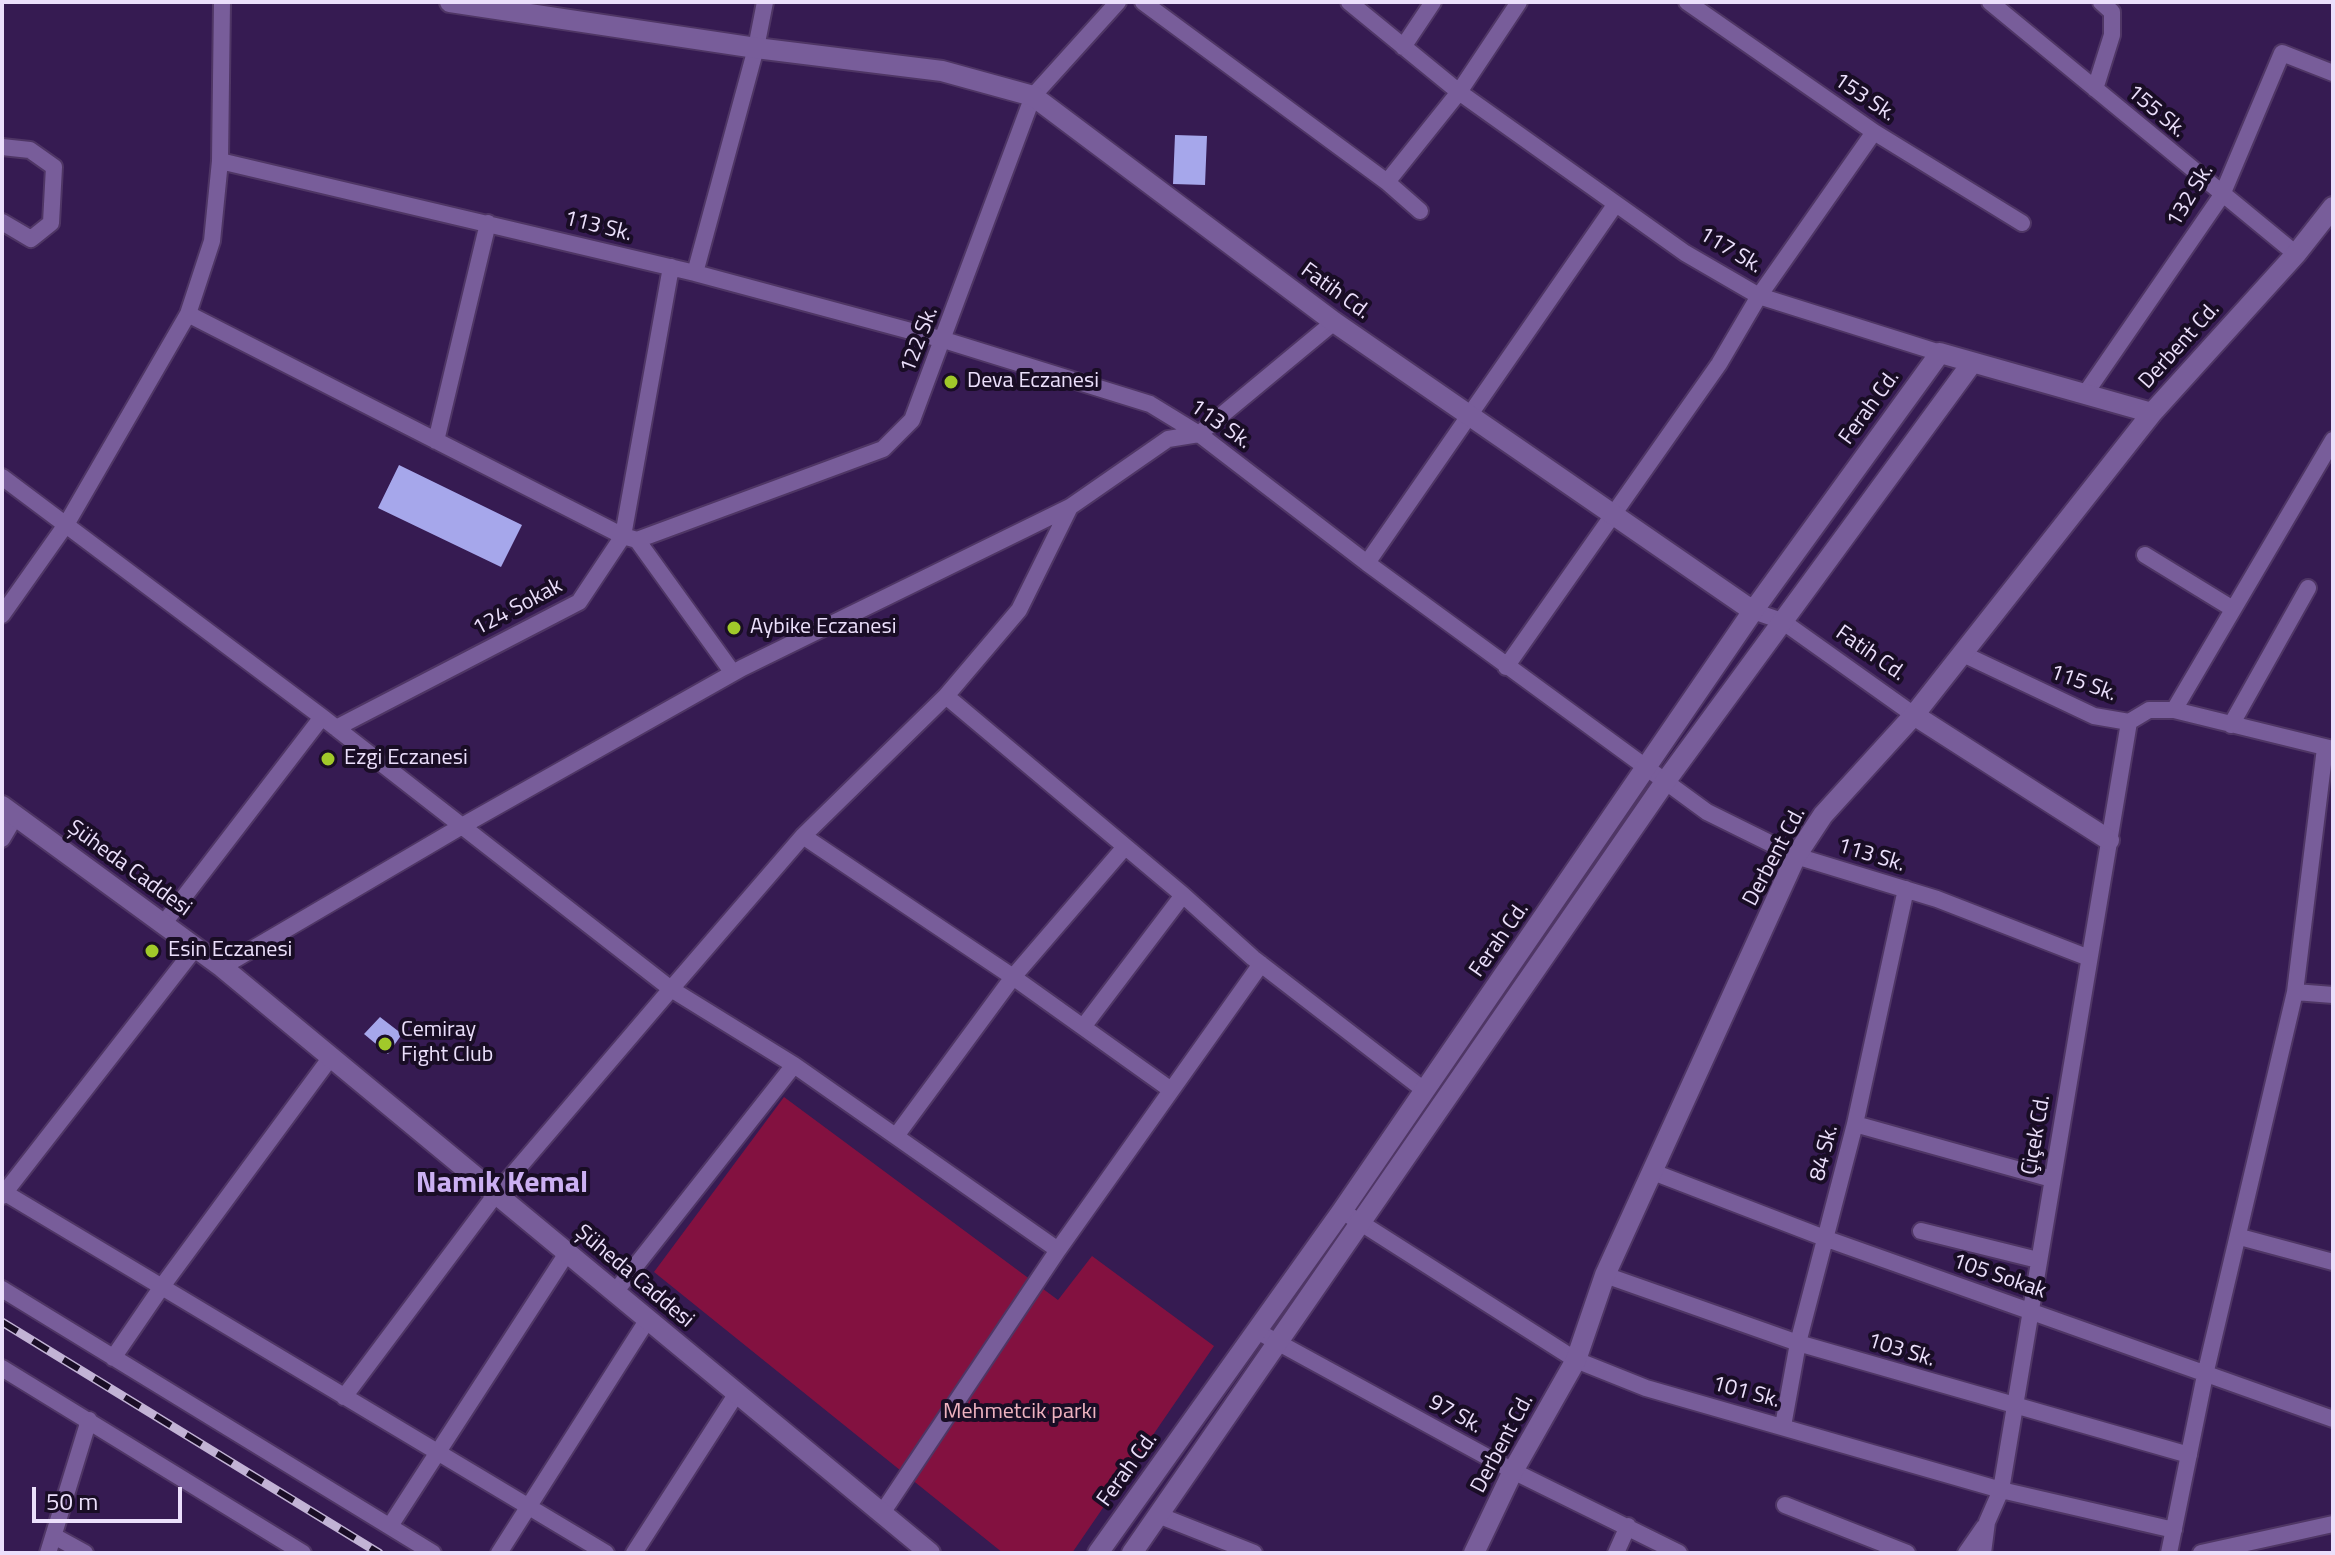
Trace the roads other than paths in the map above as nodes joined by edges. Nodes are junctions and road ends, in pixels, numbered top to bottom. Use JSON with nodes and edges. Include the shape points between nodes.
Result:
{"nodes":[{"id":1,"x":222,"y":2,"type":"edge"},
{"id":2,"x":450,"y":2,"type":"edge"},
{"id":3,"x":765,"y":2,"type":"edge"},
{"id":4,"x":1118,"y":2,"type":"edge"},
{"id":5,"x":1143,"y":2,"type":"edge"},
{"id":6,"x":1349,"y":2,"type":"edge"},
{"id":7,"x":1433,"y":2,"type":"edge"},
{"id":8,"x":1519,"y":2,"type":"edge"},
{"id":9,"x":1687,"y":2,"type":"edge"},
{"id":10,"x":1990,"y":2,"type":"edge"},
{"id":11,"x":2101,"y":2,"type":"edge"},
{"id":12,"x":1403,"y":47,"type":"junction"},
{"id":13,"x":756,"y":48,"type":"junction"},
{"id":14,"x":2333,"y":73,"type":"edge"},
{"id":15,"x":2095,"y":89,"type":"junction"},
{"id":16,"x":1459,"y":92,"type":"junction"},
{"id":17,"x":1033,"y":96,"type":"junction"},
{"id":18,"x":1874,"y":132,"type":"junction"},
{"id":19,"x":2,"y":147,"type":"edge"},
{"id":20,"x":220,"y":161,"type":"junction"},
{"id":21,"x":1387,"y":182,"type":"junction"},
{"id":22,"x":2222,"y":195,"type":"junction"},
{"id":23,"x":1615,"y":205,"type":"junction"},
{"id":24,"x":2333,"y":207,"type":"edge"},
{"id":25,"x":1420,"y":211,"type":"dead end"},
{"id":26,"x":2,"y":222,"type":"edge"},
{"id":27,"x":488,"y":223,"type":"junction"},
{"id":28,"x":2022,"y":223,"type":"dead end"},
{"id":29,"x":2296,"y":254,"type":"junction"},
{"id":30,"x":671,"y":267,"type":"junction"},
{"id":31,"x":695,"y":273,"type":"junction"},
{"id":32,"x":1759,"y":296,"type":"junction"},
{"id":33,"x":188,"y":314,"type":"junction"},
{"id":34,"x":1334,"y":322,"type":"junction"},
{"id":35,"x":944,"y":340,"type":"junction"},
{"id":36,"x":1940,"y":353,"type":"junction"},
{"id":37,"x":1972,"y":363,"type":"junction"},
{"id":38,"x":2085,"y":394,"type":"junction"},
{"id":39,"x":2152,"y":413,"type":"junction"},
{"id":40,"x":1468,"y":417,"type":"junction"},
{"id":41,"x":1199,"y":434,"type":"junction"},
{"id":42,"x":2333,"y":440,"type":"edge"},
{"id":43,"x":436,"y":441,"type":"junction"},
{"id":44,"x":2,"y":477,"type":"edge"},
{"id":45,"x":1070,"y":507,"type":"junction"},
{"id":46,"x":1610,"y":514,"type":"junction"},
{"id":47,"x":67,"y":523,"type":"junction"},
{"id":48,"x":630,"y":538,"type":"junction"},
{"id":49,"x":2145,"y":555,"type":"dead end"},
{"id":50,"x":1367,"y":563,"type":"junction"},
{"id":51,"x":2308,"y":588,"type":"dead end"},
{"id":52,"x":2233,"y":609,"type":"junction"},
{"id":53,"x":1753,"y":611,"type":"junction"},
{"id":54,"x":2,"y":615,"type":"edge"},
{"id":55,"x":1782,"y":621,"type":"junction"},
{"id":56,"x":1961,"y":653,"type":"junction"},
{"id":57,"x":1506,"y":667,"type":"junction"},
{"id":58,"x":733,"y":673,"type":"junction"},
{"id":59,"x":946,"y":696,"type":"junction"},
{"id":60,"x":2174,"y":710,"type":"junction"},
{"id":61,"x":1914,"y":715,"type":"junction"},
{"id":62,"x":322,"y":717,"type":"junction"},
{"id":63,"x":2129,"y":722,"type":"junction"},
{"id":64,"x":2231,"y":725,"type":"junction"},
{"id":65,"x":336,"y":728,"type":"junction"},
{"id":66,"x":2329,"y":748,"type":"edge"},
{"id":67,"x":1647,"y":770,"type":"junction"},
{"id":68,"x":1665,"y":782,"type":"junction"},
{"id":69,"x":9,"y":812,"type":"edge"},
{"id":70,"x":462,"y":826,"type":"junction"},
{"id":71,"x":803,"y":836,"type":"junction"},
{"id":72,"x":2,"y":839,"type":"edge"},
{"id":73,"x":2109,"y":840,"type":"junction"},
{"id":74,"x":1124,"y":848,"type":"junction"},
{"id":75,"x":1796,"y":856,"type":"junction"},
{"id":76,"x":1906,"y":889,"type":"junction"},
{"id":77,"x":1183,"y":895,"type":"junction"},
{"id":78,"x":164,"y":923,"type":"junction"},
{"id":79,"x":196,"y":947,"type":"junction"},
{"id":80,"x":2089,"y":958,"type":"junction"},
{"id":81,"x":1261,"y":964,"type":"junction"},
{"id":82,"x":222,"y":967,"type":"junction"},
{"id":83,"x":1013,"y":977,"type":"junction"},
{"id":84,"x":671,"y":989,"type":"junction"},
{"id":85,"x":2295,"y":992,"type":"junction"},
{"id":86,"x":2333,"y":995,"type":"edge"},
{"id":87,"x":1083,"y":1027,"type":"junction"},
{"id":88,"x":331,"y":1057,"type":"junction"},
{"id":89,"x":794,"y":1065,"type":"junction"},
{"id":90,"x":1171,"y":1090,"type":"junction"},
{"id":91,"x":1424,"y":1090,"type":"junction"},
{"id":92,"x":1855,"y":1124,"type":"junction"},
{"id":93,"x":896,"y":1136,"type":"junction"},
{"id":94,"x":1653,"y":1172,"type":"junction"},
{"id":95,"x":2052,"y":1179,"type":"junction"},
{"id":96,"x":3,"y":1193,"type":"edge"},
{"id":97,"x":496,"y":1194,"type":"junction"},
{"id":98,"x":1342,"y":1211,"type":"junction"},
{"id":99,"x":1362,"y":1223,"type":"junction"},
{"id":100,"x":1921,"y":1231,"type":"dead end"},
{"id":101,"x":2240,"y":1237,"type":"junction"},
{"id":102,"x":1827,"y":1239,"type":"junction"},
{"id":103,"x":1058,"y":1250,"type":"junction"},
{"id":104,"x":567,"y":1253,"type":"junction"},
{"id":105,"x":2038,"y":1260,"type":"junction"},
{"id":106,"x":2333,"y":1262,"type":"edge"},
{"id":107,"x":1605,"y":1275,"type":"junction"},
{"id":108,"x":163,"y":1285,"type":"junction"},
{"id":109,"x":2,"y":1289,"type":"edge"},
{"id":110,"x":615,"y":1292,"type":"junction"},
{"id":111,"x":2030,"y":1310,"type":"junction"},
{"id":112,"x":648,"y":1319,"type":"junction"},
{"id":113,"x":1257,"y":1331,"type":"junction"},
{"id":114,"x":1278,"y":1343,"type":"junction"},
{"id":115,"x":1798,"y":1343,"type":"junction"},
{"id":116,"x":113,"y":1358,"type":"junction"},
{"id":117,"x":1576,"y":1360,"type":"junction"},
{"id":118,"x":2,"y":1368,"type":"edge"},
{"id":119,"x":2205,"y":1375,"type":"junction"},
{"id":120,"x":737,"y":1393,"type":"junction"},
{"id":121,"x":344,"y":1397,"type":"junction"},
{"id":122,"x":2013,"y":1407,"type":"junction"},
{"id":123,"x":2333,"y":1419,"type":"edge"},
{"id":124,"x":89,"y":1420,"type":"junction"},
{"id":125,"x":1783,"y":1426,"type":"junction"},
{"id":126,"x":437,"y":1453,"type":"junction"},
{"id":127,"x":2189,"y":1455,"type":"junction"},
{"id":128,"x":1513,"y":1471,"type":"junction"},
{"id":129,"x":2001,"y":1490,"type":"junction"},
{"id":130,"x":1785,"y":1505,"type":"dead end"},
{"id":131,"x":528,"y":1507,"type":"junction"},
{"id":132,"x":882,"y":1513,"type":"junction"},
{"id":133,"x":1158,"y":1515,"type":"junction"},
{"id":134,"x":1987,"y":1522,"type":"junction"},
{"id":135,"x":2333,"y":1524,"type":"edge"},
{"id":136,"x":390,"y":1526,"type":"junction"},
{"id":137,"x":1628,"y":1526,"type":"junction"},
{"id":138,"x":2174,"y":1530,"type":"junction"},
{"id":139,"x":54,"y":1536,"type":"junction"},
{"id":140,"x":48,"y":1553,"type":"edge"},
{"id":141,"x":85,"y":1553,"type":"edge"},
{"id":142,"x":303,"y":1553,"type":"edge"},
{"id":143,"x":433,"y":1553,"type":"edge"},
{"id":144,"x":499,"y":1553,"type":"edge"},
{"id":145,"x":606,"y":1553,"type":"edge"},
{"id":146,"x":634,"y":1553,"type":"edge"},
{"id":147,"x":930,"y":1553,"type":"edge"},
{"id":148,"x":1098,"y":1553,"type":"edge"},
{"id":149,"x":1132,"y":1553,"type":"edge"},
{"id":150,"x":1254,"y":1553,"type":"edge"},
{"id":151,"x":1474,"y":1553,"type":"edge"},
{"id":152,"x":1616,"y":1553,"type":"edge"},
{"id":153,"x":1679,"y":1553,"type":"edge"},
{"id":154,"x":1907,"y":1553,"type":"edge"},
{"id":155,"x":1966,"y":1553,"type":"edge"},
{"id":156,"x":1983,"y":1553,"type":"edge"},
{"id":157,"x":2169,"y":1553,"type":"edge"},
{"id":158,"x":2201,"y":1553,"type":"edge"}],
"edges":[{"from":1,"to":20,"type":"street"},
{"from":2,"to":13,"type":"street","name":"Fatih Cd."},
{"from":3,"to":13,"type":"street"},
{"from":4,"to":17,"type":"street","name":"122 Sk."},
{"from":5,"to":21,"type":"street"},
{"from":6,"to":12,"type":"street","name":"117 Sk."},
{"from":7,"to":12,"type":"street"},
{"from":8,"to":16,"type":"street"},
{"from":9,"to":18,"type":"street","name":"153 Sk."},
{"from":10,"to":15,"type":"street","name":"155 Sk."},
{"from":11,"to":15,"type":"street","via":[[2112,12],[2112,35]]},
{"from":12,"to":16,"type":"street","name":"117 Sk."},
{"from":13,"to":17,"type":"street","name":"Fatih Cd.","via":[[942,71]]},
{"from":13,"to":31,"type":"street"},
{"from":14,"to":22,"type":"street","name":"132 Sk.","via":[[2282,53]]},
{"from":15,"to":22,"type":"street","name":"155 Sk."},
{"from":16,"to":21,"type":"street"},
{"from":16,"to":23,"type":"street","name":"117 Sk."},
{"from":17,"to":34,"type":"street","name":"Fatih Cd."},
{"from":17,"to":35,"type":"street","name":"122 Sk."},
{"from":18,"to":28,"type":"street","name":"153 Sk."},
{"from":18,"to":32,"type":"street"},
{"from":19,"to":26,"type":"street","via":[[30,150],[54,167],[51,223],[31,239]]},
{"from":20,"to":27,"type":"street","name":"113 Sk."},
{"from":20,"to":33,"type":"street","via":[[212,241]]},
{"from":21,"to":25,"type":"street"},
{"from":22,"to":29,"type":"street","name":"155 Sk."},
{"from":22,"to":38,"type":"street","name":"132 Sk."},
{"from":23,"to":32,"type":"street","name":"117 Sk."},
{"from":23,"to":40,"type":"street"},
{"from":24,"to":29,"type":"street","name":"Derbent Cd."},
{"from":27,"to":30,"type":"street","name":"113 Sk."},
{"from":27,"to":43,"type":"street"},
{"from":29,"to":39,"type":"street","name":"Derbent Cd."},
{"from":30,"to":31,"type":"street","name":"113 Sk."},
{"from":30,"to":48,"type":"street","name":"124 Sokak"},
{"from":31,"to":35,"type":"street","name":"113 Sk."},
{"from":32,"to":36,"type":"street","name":"117 Sk."},
{"from":32,"to":46,"type":"street","via":[[1719,364]]},
{"from":33,"to":43,"type":"street"},
{"from":33,"to":47,"type":"street"},
{"from":34,"to":40,"type":"street","name":"Fatih Cd."},
{"from":34,"to":41,"type":"street"},
{"from":35,"to":41,"type":"street","name":"113 Sk.","via":[[1150,404]]},
{"from":35,"to":48,"type":"street","name":"122 Sk.","via":[[912,420],[883,449]]},
{"from":36,"to":37,"type":"street","name":"117 Sk."},
{"from":36,"to":53,"type":"street","name":"Ferah Cd."},
{"from":37,"to":38,"type":"street","name":"117 Sk."},
{"from":37,"to":55,"type":"street","name":"Ferah Cd."},
{"from":38,"to":39,"type":"street","name":"117 Sk."},
{"from":39,"to":56,"type":"street","name":"Derbent Cd."},
{"from":40,"to":46,"type":"street","name":"Fatih Cd."},
{"from":40,"to":50,"type":"street"},
{"from":41,"to":45,"type":"street","via":[[1168,439]]},
{"from":41,"to":50,"type":"street","name":"113 Sk."},
{"from":42,"to":52,"type":"street"},
{"from":43,"to":48,"type":"street"},
{"from":44,"to":47,"type":"street"},
{"from":45,"to":58,"type":"street"},
{"from":45,"to":59,"type":"street","via":[[1019,610]]},
{"from":46,"to":53,"type":"street","name":"Fatih Cd."},
{"from":46,"to":57,"type":"street"},
{"from":47,"to":54,"type":"street"},
{"from":47,"to":62,"type":"street"},
{"from":48,"to":58,"type":"street"},
{"from":48,"to":65,"type":"street","name":"124 Sokak","via":[[579,602]]},
{"from":49,"to":52,"type":"street"},
{"from":50,"to":57,"type":"street","name":"113 Sk."},
{"from":51,"to":64,"type":"street"},
{"from":52,"to":60,"type":"street"},
{"from":53,"to":55,"type":"street","name":"Fatih Cd."},
{"from":53,"to":67,"type":"street","name":"Ferah Cd."},
{"from":55,"to":61,"type":"street","name":"Fatih Cd."},
{"from":55,"to":68,"type":"street","name":"Ferah Cd."},
{"from":56,"to":61,"type":"street","name":"Derbent Cd."},
{"from":56,"to":63,"type":"street","name":"115 Sk.","via":[[2094,716]]},
{"from":57,"to":67,"type":"street","name":"113 Sk."},
{"from":58,"to":70,"type":"street"},
{"from":59,"to":71,"type":"street"},
{"from":59,"to":74,"type":"street"},
{"from":60,"to":63,"type":"street","name":"115 Sk.","via":[[2149,710]]},
{"from":60,"to":64,"type":"street","name":"115 Sk."},
{"from":61,"to":73,"type":"street","name":"Fatih Cd."},
{"from":61,"to":75,"type":"street","name":"Derbent Cd.","via":[[1823,815]]},
{"from":62,"to":65,"type":"street"},
{"from":62,"to":78,"type":"street"},
{"from":63,"to":73,"type":"street","name":"Çiçek Cd."},
{"from":64,"to":66,"type":"street","name":"115 Sk."},
{"from":65,"to":70,"type":"street"},
{"from":66,"to":85,"type":"street"},
{"from":67,"to":68,"type":"street","name":"113 Sk."},
{"from":67,"to":91,"type":"street","name":"Ferah Cd."},
{"from":68,"to":75,"type":"street","name":"113 Sk.","via":[[1707,812]]},
{"from":68,"to":99,"type":"street","name":"Ferah Cd."},
{"from":69,"to":72,"type":"street"},
{"from":69,"to":78,"type":"street","name":"Şüheda Caddesi"},
{"from":70,"to":82,"type":"street"},
{"from":70,"to":84,"type":"street"},
{"from":71,"to":83,"type":"street"},
{"from":71,"to":84,"type":"street"},
{"from":73,"to":80,"type":"street","name":"Çiçek Cd."},
{"from":74,"to":77,"type":"street"},
{"from":74,"to":83,"type":"street"},
{"from":75,"to":76,"type":"street","name":"113 Sk."},
{"from":75,"to":94,"type":"street","name":"Derbent Cd."},
{"from":76,"to":80,"type":"street","name":"113 Sk."},
{"from":76,"to":92,"type":"street","name":"84 Sk."},
{"from":77,"to":81,"type":"street"},
{"from":77,"to":87,"type":"street"},
{"from":78,"to":79,"type":"street","name":"Şüheda Caddesi"},
{"from":79,"to":82,"type":"street","name":"Şüheda Caddesi"},
{"from":79,"to":96,"type":"street"},
{"from":80,"to":95,"type":"street","name":"Çiçek Cd."},
{"from":81,"to":90,"type":"street"},
{"from":81,"to":91,"type":"street"},
{"from":82,"to":88,"type":"street","name":"Şüheda Caddesi"},
{"from":83,"to":87,"type":"street"},
{"from":83,"to":93,"type":"street"},
{"from":84,"to":89,"type":"street"},
{"from":84,"to":97,"type":"street"},
{"from":85,"to":86,"type":"street"},
{"from":85,"to":101,"type":"street"},
{"from":87,"to":90,"type":"street"},
{"from":88,"to":97,"type":"street","name":"Şüheda Caddesi"},
{"from":88,"to":108,"type":"street"},
{"from":89,"to":93,"type":"street"},
{"from":89,"to":110,"type":"street"},
{"from":90,"to":103,"type":"street"},
{"from":91,"to":98,"type":"street","name":"Ferah Cd."},
{"from":92,"to":95,"type":"street"},
{"from":92,"to":102,"type":"street","name":"84 Sk."},
{"from":93,"to":103,"type":"street"},
{"from":94,"to":102,"type":"street","name":"105 Sokak"},
{"from":94,"to":107,"type":"street","name":"Derbent Cd."},
{"from":95,"to":105,"type":"street","name":"Çiçek Cd."},
{"from":96,"to":108,"type":"street"},
{"from":97,"to":104,"type":"street","name":"Şüheda Caddesi"},
{"from":97,"to":121,"type":"street"},
{"from":98,"to":99,"type":"street","name":"101 Sk."},
{"from":98,"to":113,"type":"street","name":"Ferah Cd."},
{"from":99,"to":114,"type":"street","name":"Ferah Cd."},
{"from":99,"to":117,"type":"street","name":"101 Sk."},
{"from":100,"to":105,"type":"street"},
{"from":101,"to":106,"type":"street"},
{"from":101,"to":119,"type":"street"},
{"from":102,"to":111,"type":"street","name":"105 Sokak"},
{"from":102,"to":115,"type":"street","name":"84 Sk."},
{"from":103,"to":132,"type":"street"},
{"from":104,"to":110,"type":"street","name":"Şüheda Caddesi"},
{"from":104,"to":126,"type":"street"},
{"from":105,"to":111,"type":"street","name":"Çiçek Cd."},
{"from":107,"to":115,"type":"street","name":"103 Sk."},
{"from":107,"to":117,"type":"street","name":"Derbent Cd."},
{"from":108,"to":116,"type":"street"},
{"from":108,"to":121,"type":"street"},
{"from":109,"to":116,"type":"street"},
{"from":110,"to":112,"type":"street","name":"Şüheda Caddesi"},
{"from":111,"to":119,"type":"street","name":"105 Sokak"},
{"from":111,"to":122,"type":"street","name":"Çiçek Cd."},
{"from":112,"to":120,"type":"street","name":"Şüheda Caddesi"},
{"from":112,"to":131,"type":"street"},
{"from":113,"to":114,"type":"street","name":"97 Sk."},
{"from":113,"to":148,"type":"street","name":"Ferah Cd."},
{"from":114,"to":128,"type":"street","name":"97 Sk."},
{"from":114,"to":133,"type":"street","name":"Ferah Cd."},
{"from":115,"to":122,"type":"street","name":"103 Sk."},
{"from":115,"to":125,"type":"street","name":"84 Sk."},
{"from":116,"to":136,"type":"street"},
{"from":117,"to":125,"type":"street","name":"101 Sk.","via":[[1646,1388]]},
{"from":117,"to":128,"type":"street","name":"Derbent Cd."},
{"from":118,"to":124,"type":"street"},
{"from":119,"to":123,"type":"street","name":"105 Sokak"},
{"from":119,"to":127,"type":"street"},
{"from":120,"to":132,"type":"street","name":"Şüheda Caddesi"},
{"from":120,"to":146,"type":"street"},
{"from":121,"to":126,"type":"street"},
{"from":122,"to":127,"type":"street","name":"103 Sk."},
{"from":122,"to":129,"type":"street","name":"Çiçek Cd."},
{"from":124,"to":139,"type":"street"},
{"from":124,"to":142,"type":"street"},
{"from":125,"to":129,"type":"street","name":"101 Sk."},
{"from":126,"to":131,"type":"street"},
{"from":126,"to":136,"type":"street"},
{"from":127,"to":138,"type":"street"},
{"from":128,"to":137,"type":"street","name":"97 Sk."},
{"from":128,"to":151,"type":"street","name":"Derbent Cd."},
{"from":129,"to":134,"type":"street","name":"Çiçek Cd."},
{"from":129,"to":138,"type":"street","name":"101 Sk."},
{"from":130,"to":154,"type":"street"},
{"from":131,"to":144,"type":"street"},
{"from":131,"to":145,"type":"street"},
{"from":132,"to":147,"type":"street","name":"Şüheda Caddesi"},
{"from":133,"to":149,"type":"street","name":"Ferah Cd."},
{"from":133,"to":150,"type":"street"},
{"from":134,"to":155,"type":"street"},
{"from":134,"to":156,"type":"street","name":"Çiçek Cd."},
{"from":135,"to":158,"type":"street"},
{"from":136,"to":143,"type":"street"},
{"from":137,"to":152,"type":"street"},
{"from":137,"to":153,"type":"street","name":"97 Sk."},
{"from":138,"to":157,"type":"street"},
{"from":139,"to":140,"type":"street"},
{"from":139,"to":141,"type":"street"}]}
